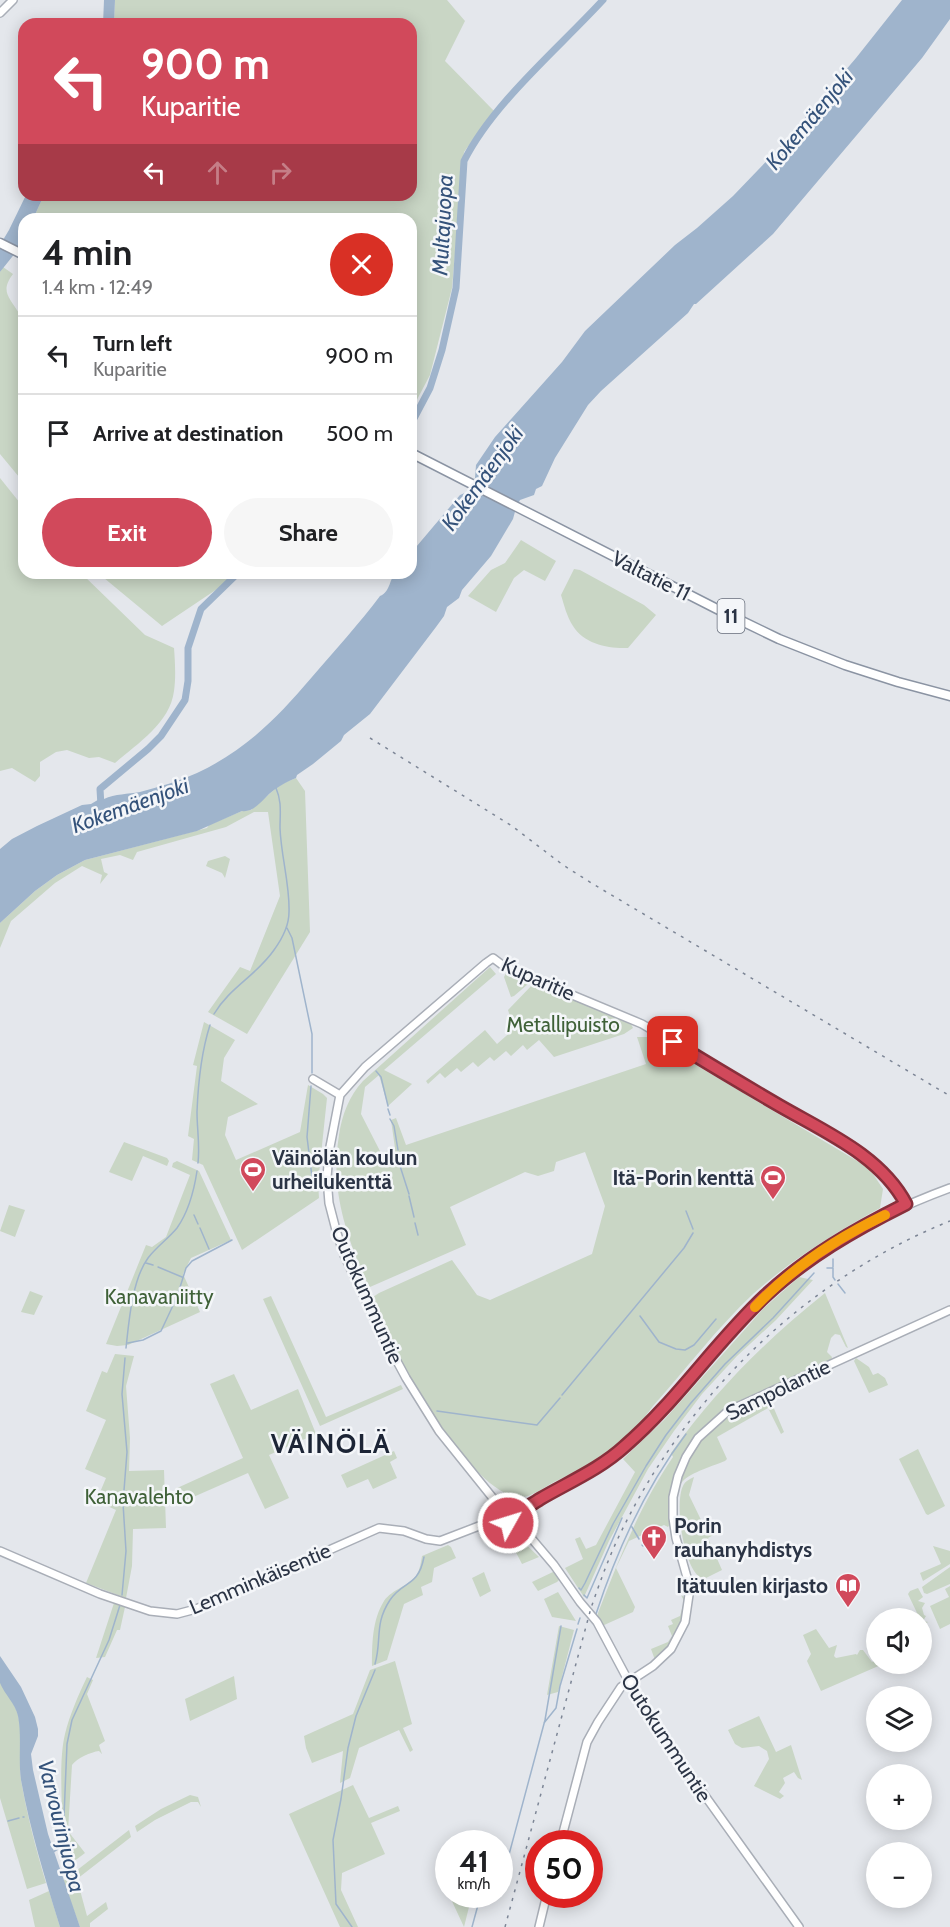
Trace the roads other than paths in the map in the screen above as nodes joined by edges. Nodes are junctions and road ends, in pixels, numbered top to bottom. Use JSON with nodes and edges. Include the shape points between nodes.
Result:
{"nodes":[{"id":1,"x":13,"y":0,"type":"edge"},
{"id":2,"x":0,"y":13,"type":"edge"},
{"id":3,"x":0,"y":243,"type":"edge"},
{"id":4,"x":18,"y":252,"type":"edge"},
{"id":5,"x":417,"y":456,"type":"edge"},
{"id":6,"x":950,"y":696,"type":"edge"},
{"id":7,"x":314,"y":1079,"type":"dead end"},
{"id":8,"x":340,"y":1095,"type":"junction"},
{"id":9,"x":950,"y":1188,"type":"edge"},
{"id":10,"x":906,"y":1204,"type":"junction"},
{"id":11,"x":950,"y":1310,"type":"edge"},
{"id":12,"x":473,"y":1475,"type":"junction"},
{"id":13,"x":543,"y":1498,"type":"junction"},
{"id":14,"x":511,"y":1505,"type":"junction"},
{"id":15,"x":499,"y":1509,"type":"junction"},
{"id":16,"x":516,"y":1517,"type":"junction"},
{"id":17,"x":503,"y":1522,"type":"junction"},
{"id":18,"x":479,"y":1526,"type":"junction"},
{"id":19,"x":537,"y":1547,"type":"junction"},
{"id":20,"x":0,"y":1551,"type":"edge"},
{"id":21,"x":628,"y":1682,"type":"junction"},
{"id":22,"x":565,"y":1830,"type":"edge"},
{"id":23,"x":544,"y":1908,"type":"edge"},
{"id":24,"x":539,"y":1927,"type":"edge"},
{"id":25,"x":799,"y":1927,"type":"edge"}],
"edges":[{"from":1,"to":2,"type":"street"},
{"from":3,"to":4,"type":"highway"},
{"from":5,"to":6,"type":"highway","name":"Valtatie 11","number":"11","via":[[779,639],[854,668]]},
{"from":7,"to":8,"type":"street"},
{"from":8,"to":10,"type":"street","name":"Kuparitie","via":[[365,1067],[493,958],[505,967],[642,1024],[830,1135],[883,1173]]},
{"from":8,"to":12,"type":"street","name":"Outokummuntie","via":[[327,1178],[331,1212],[344,1255],[406,1378]]},
{"from":9,"to":10,"type":"street"},
{"from":10,"to":13,"type":"street","via":[[832,1244],[790,1274],[729,1334],[657,1418],[587,1474]]},
{"from":11,"to":21,"type":"street","name":"Sampolantie","via":[[728,1411],[698,1438],[686,1457],[673,1497],[676,1538],[690,1588],[685,1622],[671,1649]]},
{"from":12,"to":14,"type":"street","name":"Outokummuntie"},
{"from":12,"to":15,"type":"street","name":"Outokummuntie"},
{"from":13,"to":14,"type":"street"},
{"from":13,"to":16,"type":"street"},
{"from":14,"to":15,"type":"street"},
{"from":14,"to":16,"type":"street","name":"Outokummuntie"},
{"from":15,"to":17,"type":"street","via":[[498,1517]]},
{"from":15,"to":18,"type":"street"},
{"from":16,"to":17,"type":"street"},
{"from":16,"to":19,"type":"street","name":"Outokummuntie"},
{"from":17,"to":18,"type":"street"},
{"from":17,"to":19,"type":"street","name":"Outokummuntie"},
{"from":18,"to":20,"type":"street","name":"Lemminkäisentie","via":[[440,1541],[379,1528],[177,1614],[150,1611],[100,1594]]},
{"from":19,"to":21,"type":"street","name":"Outokummuntie","via":[[597,1622]]},
{"from":21,"to":22,"type":"street","name":"Sampolantie","via":[[616,1694],[587,1742]]},
{"from":21,"to":25,"type":"street","name":"Outokummuntie","via":[[675,1756]]},
{"from":23,"to":24,"type":"street"}]}
